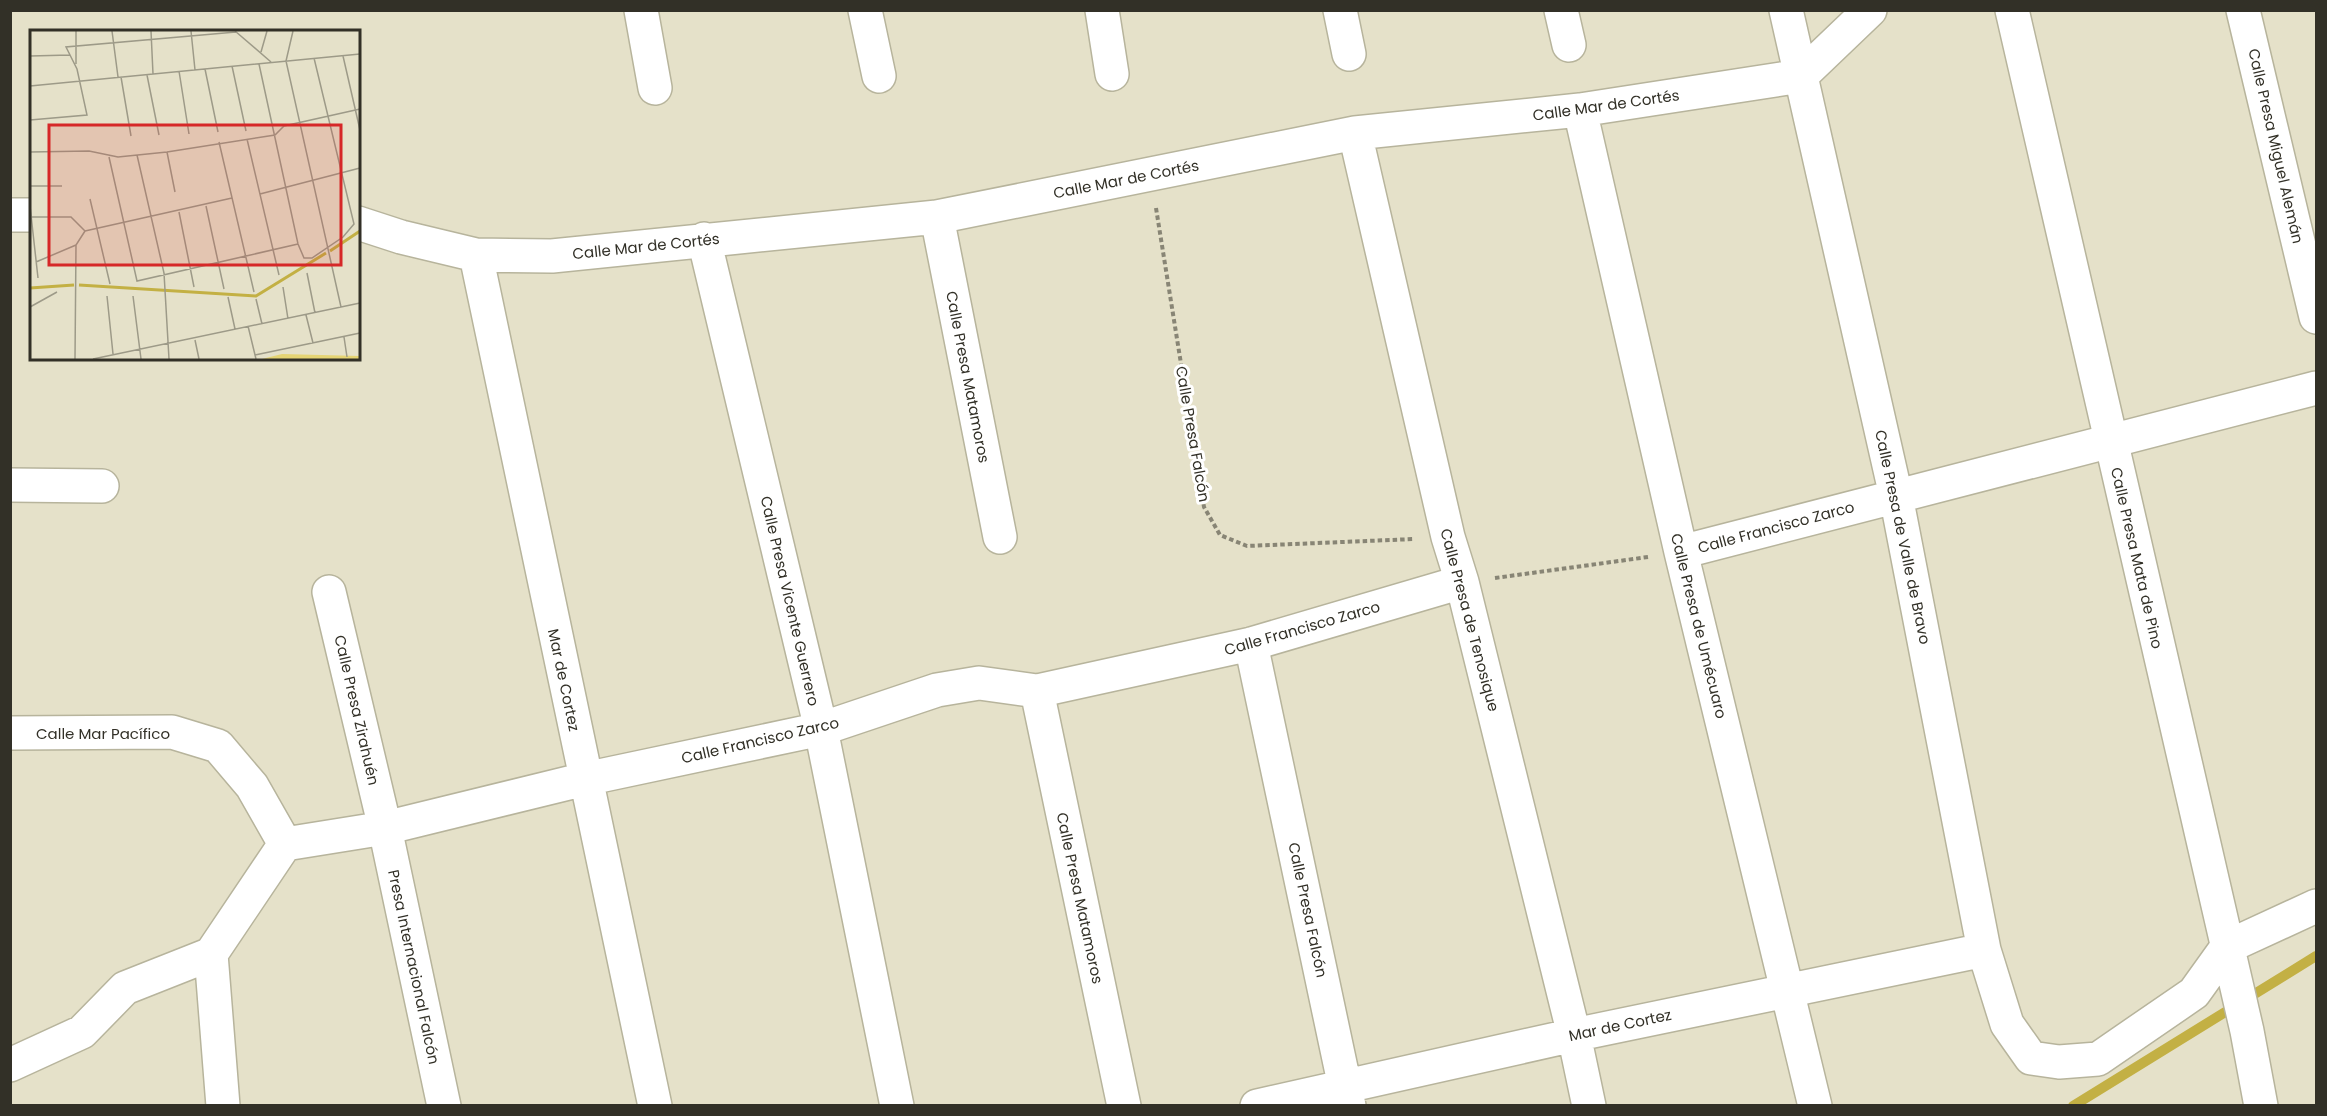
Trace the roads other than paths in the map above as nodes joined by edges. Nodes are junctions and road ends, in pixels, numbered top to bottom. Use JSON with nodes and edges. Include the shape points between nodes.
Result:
{"nodes":[{"id":1,"x":641,"y":10,"type":"edge"},
{"id":2,"x":866,"y":10,"type":"edge"},
{"id":3,"x":1102,"y":10,"type":"edge"},
{"id":4,"x":1340,"y":10,"type":"edge"},
{"id":5,"x":1561,"y":10,"type":"edge"},
{"id":6,"x":1786,"y":10,"type":"edge"},
{"id":7,"x":1870,"y":10,"type":"edge"},
{"id":8,"x":2012,"y":10,"type":"edge"},
{"id":9,"x":2243,"y":10,"type":"edge"},
{"id":10,"x":1569,"y":45,"type":"dead end"},
{"id":11,"x":1349,"y":54,"type":"dead end"},
{"id":12,"x":1112,"y":75,"type":"dead end"},
{"id":13,"x":879,"y":76,"type":"dead end"},
{"id":14,"x":1801,"y":76,"type":"junction"},
{"id":15,"x":655,"y":88,"type":"dead end"},
{"id":16,"x":1580,"y":110,"type":"junction"},
{"id":17,"x":1355,"y":133,"type":"junction"},
{"id":18,"x":10,"y":215,"type":"edge"},
{"id":19,"x":30,"y":215,"type":"edge"},
{"id":20,"x":937,"y":217,"type":"junction"},
{"id":21,"x":360,"y":224,"type":"edge"},
{"id":22,"x":704,"y":239,"type":"junction"},
{"id":23,"x":476,"y":255,"type":"junction"},
{"id":24,"x":2316,"y":318,"type":"edge"},
{"id":25,"x":2316,"y":388,"type":"edge"},
{"id":26,"x":2110,"y":441,"type":"junction"},
{"id":27,"x":10,"y":485,"type":"edge"},
{"id":28,"x":102,"y":486,"type":"dead end"},
{"id":29,"x":1896,"y":496,"type":"junction"},
{"id":30,"x":1000,"y":537,"type":"dead end"},
{"id":31,"x":1681,"y":552,"type":"junction"},
{"id":32,"x":1462,"y":582,"type":"junction"},
{"id":33,"x":329,"y":592,"type":"dead end"},
{"id":34,"x":1251,"y":644,"type":"junction"},
{"id":35,"x":1037,"y":691,"type":"junction"},
{"id":36,"x":821,"y":729,"type":"junction"},
{"id":37,"x":10,"y":733,"type":"edge"},
{"id":38,"x":585,"y":779,"type":"junction"},
{"id":39,"x":385,"y":828,"type":"junction"},
{"id":40,"x":285,"y":844,"type":"junction"},
{"id":41,"x":2316,"y":906,"type":"edge"},
{"id":42,"x":2228,"y":947,"type":"junction"},
{"id":43,"x":1984,"y":950,"type":"junction"},
{"id":44,"x":211,"y":954,"type":"junction"},
{"id":45,"x":1787,"y":990,"type":"junction"},
{"id":46,"x":1574,"y":1035,"type":"junction"},
{"id":47,"x":10,"y":1065,"type":"edge"},
{"id":48,"x":1347,"y":1096,"type":"edge"},
{"id":49,"x":223,"y":1106,"type":"edge"},
{"id":50,"x":444,"y":1106,"type":"edge"},
{"id":51,"x":655,"y":1106,"type":"edge"},
{"id":52,"x":897,"y":1106,"type":"edge"},
{"id":53,"x":1124,"y":1106,"type":"edge"},
{"id":54,"x":1257,"y":1106,"type":"edge"},
{"id":55,"x":1589,"y":1106,"type":"edge"},
{"id":56,"x":1815,"y":1106,"type":"edge"},
{"id":57,"x":2261,"y":1106,"type":"edge"}],
"edges":[{"from":1,"to":15,"type":"street"},
{"from":2,"to":13,"type":"street"},
{"from":3,"to":12,"type":"street"},
{"from":4,"to":11,"type":"street"},
{"from":5,"to":10,"type":"street"},
{"from":6,"to":14,"type":"street","name":"Calle Presa de Valle de Bravo"},
{"from":7,"to":14,"type":"street"},
{"from":8,"to":26,"type":"street","name":"Calle Presa Mata de Pino"},
{"from":9,"to":24,"type":"street","name":"Calle Presa Miguel Alemán"},
{"from":14,"to":16,"type":"street","name":"Calle Mar de Cortés"},
{"from":14,"to":29,"type":"street","name":"Calle Presa de Valle de Bravo"},
{"from":16,"to":17,"type":"street","name":"Calle Mar de Cortés"},
{"from":16,"to":31,"type":"street","name":"Calle Presa de Umécuaro"},
{"from":17,"to":20,"type":"street","name":"Calle Mar de Cortés"},
{"from":17,"to":32,"type":"street","name":"Calle Presa de Tenosique","via":[[1448,537]]},
{"from":18,"to":19,"type":"street"},
{"from":20,"to":22,"type":"street","name":"Calle Mar de Cortés"},
{"from":20,"to":30,"type":"street","name":"Calle Presa Matamoros"},
{"from":21,"to":23,"type":"street","name":"Calle Mar de Cortés"},
{"from":22,"to":23,"type":"street","name":"Calle Mar de Cortés","via":[[552,256]]},
{"from":22,"to":36,"type":"street","name":"Calle Presa Vicente Guerrero"},
{"from":23,"to":38,"type":"street","name":"Mar de Cortez"},
{"from":25,"to":26,"type":"street","name":"Calle Francisco Zarco"},
{"from":26,"to":29,"type":"street","name":"Calle Francisco Zarco"},
{"from":26,"to":42,"type":"street","name":"Calle Presa Mata de Pino"},
{"from":27,"to":28,"type":"street"},
{"from":29,"to":31,"type":"street","name":"Calle Francisco Zarco"},
{"from":29,"to":43,"type":"street","name":"Calle Presa de Valle de Bravo"},
{"from":31,"to":45,"type":"street","name":"Calle Presa de Umécuaro"},
{"from":32,"to":34,"type":"street","name":"Calle Francisco Zarco"},
{"from":32,"to":46,"type":"street","name":"Calle Presa de Tenosique"},
{"from":33,"to":39,"type":"street","name":"Calle Presa Zirahuén"},
{"from":34,"to":35,"type":"street","name":"Calle Francisco Zarco"},
{"from":34,"to":48,"type":"street","name":"Calle Presa Falcón"},
{"from":35,"to":36,"type":"street","name":"Calle Francisco Zarco","via":[[979,683],[937,690]]},
{"from":35,"to":53,"type":"street","name":"Calle Presa Matamoros"},
{"from":36,"to":38,"type":"street","name":"Calle Francisco Zarco"},
{"from":36,"to":52,"type":"street","name":"Calle Presa Vicente Guerrero"},
{"from":37,"to":40,"type":"street","name":"Calle Mar Pacífico","via":[[172,732],[218,746],[252,786]]},
{"from":38,"to":39,"type":"street","name":"Calle Francisco Zarco"},
{"from":38,"to":51,"type":"street","name":"Mar de Cortez"},
{"from":39,"to":40,"type":"street","name":"Calle Francisco Zarco"},
{"from":39,"to":50,"type":"street","name":"Presa Internacional Falcón"},
{"from":40,"to":44,"type":"street"},
{"from":41,"to":42,"type":"street"},
{"from":42,"to":43,"type":"street","name":"Calle Presa de Valle de Bravo","via":[[2194,993],[2098,1059],[2059,1062],[2031,1058],[2007,1024]]},
{"from":42,"to":57,"type":"street","name":"Calle Presa Mata de Pino"},
{"from":43,"to":45,"type":"street","name":"Mar de Cortez"},
{"from":44,"to":47,"type":"street","via":[[124,988],[82,1032]]},
{"from":44,"to":49,"type":"street"},
{"from":45,"to":46,"type":"street","name":"Mar de Cortez"},
{"from":45,"to":56,"type":"street","name":"Calle Presa de Umécuaro"},
{"from":46,"to":48,"type":"street","name":"Mar de Cortez"},
{"from":46,"to":55,"type":"street","name":"Calle Presa de Tenosique"},
{"from":48,"to":54,"type":"street","name":"Mar de Cortez"}]}
